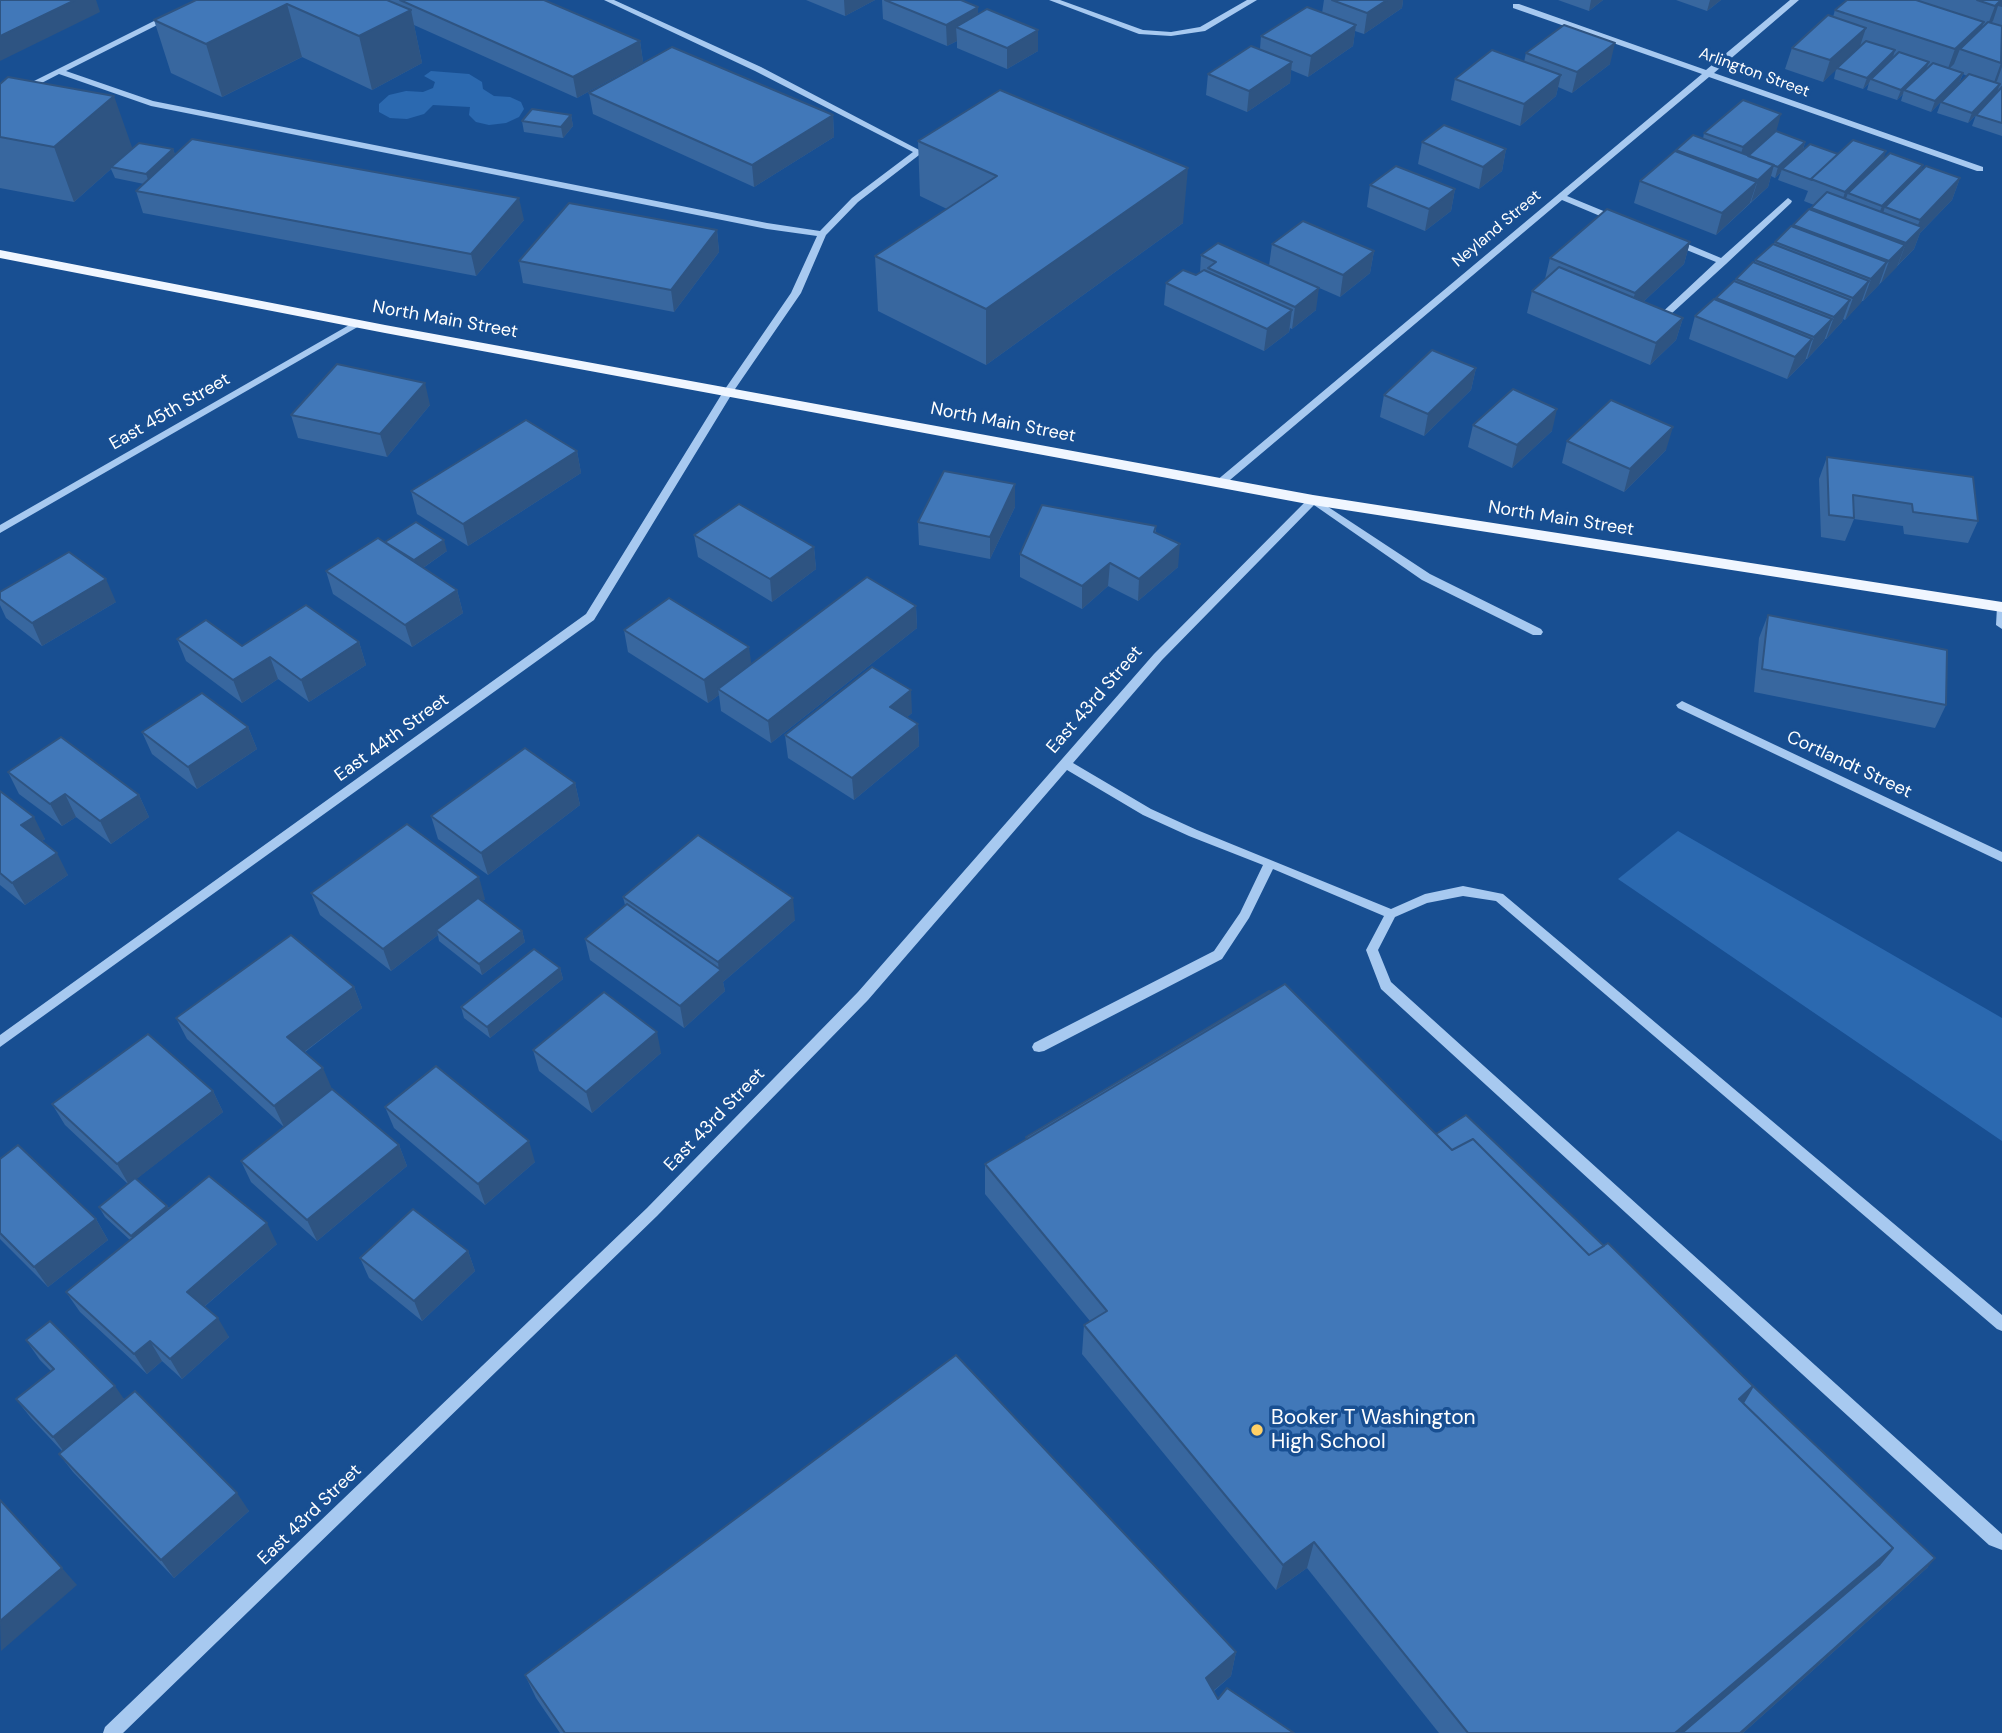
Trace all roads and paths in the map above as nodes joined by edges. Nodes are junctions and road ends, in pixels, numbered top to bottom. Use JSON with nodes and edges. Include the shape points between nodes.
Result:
{"nodes":[{"id":1,"x":608,"y":0,"type":"edge"},
{"id":2,"x":1054,"y":0,"type":"edge"},
{"id":3,"x":1253,"y":0,"type":"edge"},
{"id":4,"x":1795,"y":0,"type":"edge"},
{"id":5,"x":1516,"y":6,"type":"dead end"},
{"id":6,"x":174,"y":13,"type":"edge"},
{"id":7,"x":61,"y":72,"type":"junction"},
{"id":8,"x":1709,"y":72,"type":"junction"},
{"id":9,"x":0,"y":101,"type":"edge"},
{"id":10,"x":1980,"y":169,"type":"dead end"},
{"id":11,"x":1561,"y":197,"type":"junction"},
{"id":12,"x":1788,"y":201,"type":"dead end"},
{"id":13,"x":1623,"y":222,"type":"edge"},
{"id":14,"x":822,"y":234,"type":"junction"},
{"id":15,"x":1661,"y":237,"type":"edge"},
{"id":16,"x":0,"y":254,"type":"edge"},
{"id":17,"x":1723,"y":262,"type":"junction"},
{"id":18,"x":1657,"y":322,"type":"edge"},
{"id":19,"x":358,"y":323,"type":"junction"},
{"id":20,"x":728,"y":392,"type":"junction"},
{"id":21,"x":1220,"y":483,"type":"junction"},
{"id":22,"x":1313,"y":500,"type":"junction"},
{"id":23,"x":0,"y":530,"type":"edge"},
{"id":24,"x":2002,"y":607,"type":"edge"},
{"id":25,"x":2002,"y":625,"type":"edge"},
{"id":26,"x":1537,"y":632,"type":"dead end"},
{"id":27,"x":1682,"y":705,"type":"dead end"},
{"id":28,"x":1065,"y":763,"type":"junction"},
{"id":29,"x":2002,"y":857,"type":"edge"},
{"id":30,"x":1270,"y":863,"type":"junction"},
{"id":31,"x":1391,"y":914,"type":"junction"},
{"id":32,"x":0,"y":1042,"type":"edge"},
{"id":33,"x":1040,"y":1047,"type":"dead end"},
{"id":34,"x":2002,"y":1324,"type":"edge"},
{"id":35,"x":2002,"y":1542,"type":"edge"},
{"id":36,"x":111,"y":1733,"type":"edge"}],
"edges":[{"from":1,"to":14,"type":"street","via":[[758,69],[919,152],[855,200]]},
{"from":2,"to":3,"type":"street","via":[[1142,32],[1171,34],[1202,29]]},
{"from":4,"to":8,"type":"street","name":"Neyland Street"},
{"from":5,"to":8,"type":"street","name":"Arlington Street"},
{"from":6,"to":7,"type":"street"},
{"from":7,"to":9,"type":"street"},
{"from":7,"to":14,"type":"street","via":[[151,103]]},
{"from":8,"to":10,"type":"street","name":"Arlington Street"},
{"from":8,"to":11,"type":"street","name":"Neyland Street"},
{"from":11,"to":13,"type":"street"},
{"from":11,"to":21,"type":"street","name":"Neyland Street"},
{"from":12,"to":17,"type":"street"},
{"from":14,"to":20,"type":"street","name":"East 44th Street","via":[[796,293]]},
{"from":15,"to":17,"type":"street"},
{"from":16,"to":19,"type":"main road","name":"North Main Street"},
{"from":17,"to":18,"type":"street"},
{"from":19,"to":20,"type":"main road","name":"North Main Street"},
{"from":19,"to":23,"type":"street","name":"East 45th Street"},
{"from":20,"to":21,"type":"main road","name":"North Main Street"},
{"from":20,"to":32,"type":"street","name":"East 44th Street","via":[[590,617]]},
{"from":21,"to":22,"type":"main road","name":"North Main Street"},
{"from":22,"to":24,"type":"main road","name":"North Main Street"},
{"from":22,"to":26,"type":"street","via":[[1426,577]]},
{"from":22,"to":28,"type":"street","name":"East 43rd Street","via":[[1158,657]]},
{"from":24,"to":25,"type":"street"},
{"from":27,"to":29,"type":"street","name":"Cortlandt Street"},
{"from":28,"to":30,"type":"street","via":[[1147,812]]},
{"from":28,"to":36,"type":"street","name":"East 43rd Street","via":[[863,996],[652,1212]]},
{"from":30,"to":31,"type":"street"},
{"from":30,"to":33,"type":"street","via":[[1245,915],[1218,955]]},
{"from":31,"to":34,"type":"street","via":[[1425,899],[1463,891],[1499,897]]},
{"from":31,"to":35,"type":"street","via":[[1372,950],[1386,985]]}]}
